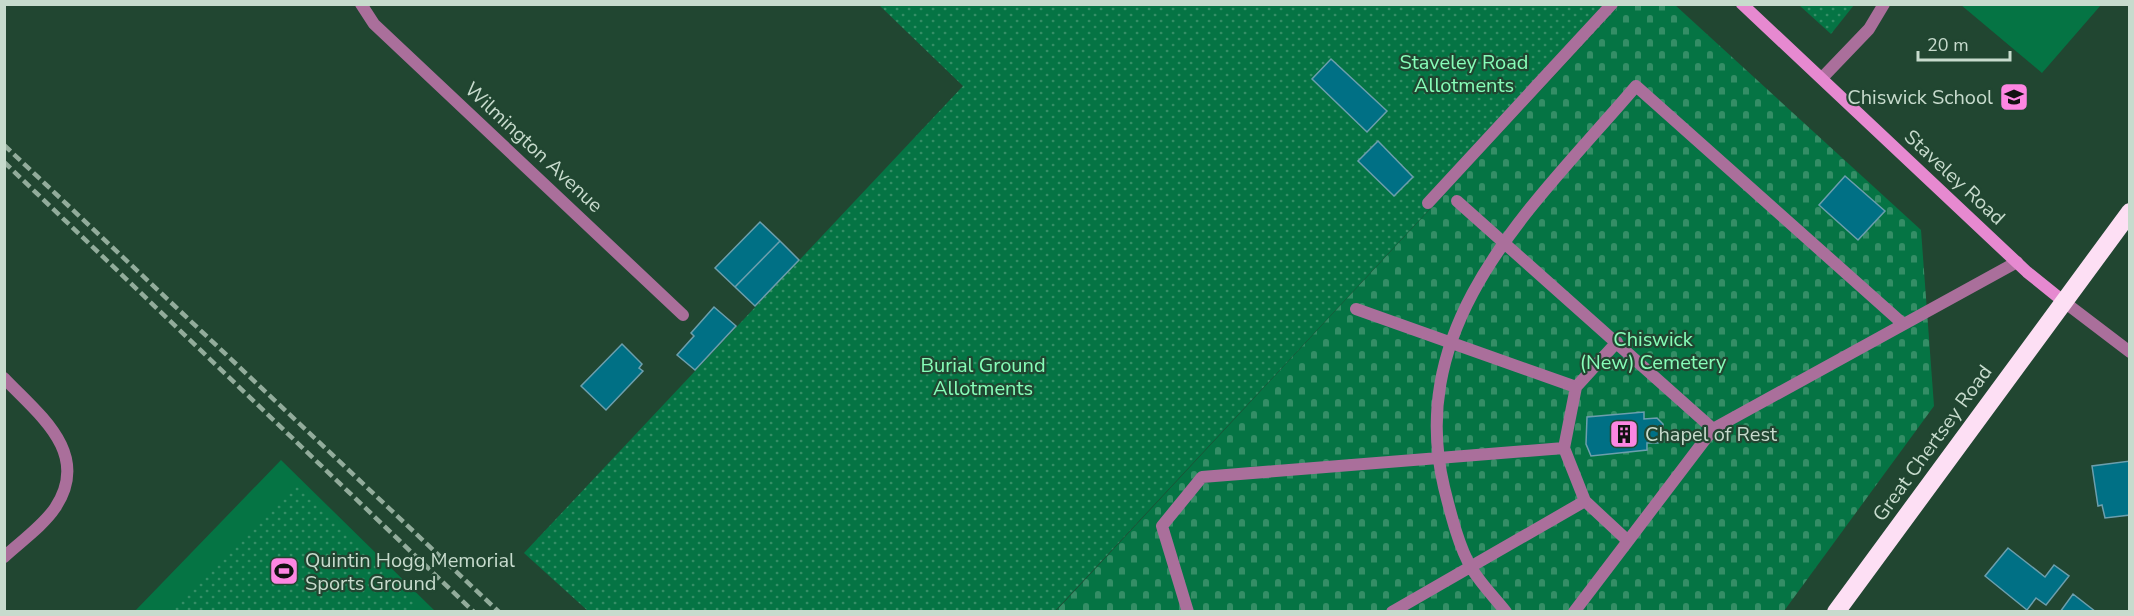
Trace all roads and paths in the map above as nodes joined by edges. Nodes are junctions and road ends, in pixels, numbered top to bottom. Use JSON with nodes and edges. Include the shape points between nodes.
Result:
{"nodes":[{"id":1,"x":361,"y":4,"type":"edge"},
{"id":2,"x":1612,"y":4,"type":"edge"},
{"id":3,"x":1742,"y":4,"type":"edge"},
{"id":4,"x":1884,"y":4,"type":"edge"},
{"id":5,"x":1822,"y":78,"type":"junction"},
{"id":6,"x":1457,"y":201,"type":"dead end"},
{"id":7,"x":1428,"y":203,"type":"dead end"},
{"id":8,"x":2130,"y":212,"type":"edge"},
{"id":9,"x":1504,"y":241,"type":"junction"},
{"id":10,"x":2017,"y":262,"type":"junction"},
{"id":11,"x":2063,"y":301,"type":"junction"},
{"id":12,"x":1356,"y":309,"type":"dead end"},
{"id":13,"x":683,"y":315,"type":"dead end"},
{"id":14,"x":1902,"y":323,"type":"junction"},
{"id":15,"x":1449,"y":341,"type":"junction"},
{"id":16,"x":1617,"y":342,"type":"junction"},
{"id":17,"x":2130,"y":352,"type":"edge"},
{"id":18,"x":4,"y":378,"type":"edge"},
{"id":19,"x":1575,"y":387,"type":"junction"},
{"id":20,"x":1713,"y":429,"type":"junction"},
{"id":21,"x":1564,"y":448,"type":"junction"},
{"id":22,"x":1437,"y":458,"type":"junction"},
{"id":23,"x":1585,"y":501,"type":"junction"},
{"id":24,"x":1628,"y":542,"type":"junction"},
{"id":25,"x":4,"y":557,"type":"edge"},
{"id":26,"x":1471,"y":568,"type":"junction"},
{"id":27,"x":1188,"y":612,"type":"edge"},
{"id":28,"x":1392,"y":612,"type":"edge"},
{"id":29,"x":1506,"y":612,"type":"edge"},
{"id":30,"x":1574,"y":612,"type":"edge"},
{"id":31,"x":1836,"y":612,"type":"edge"}],
"edges":[{"from":1,"to":13,"type":"street","name":"Wilmington Avenue","via":[[374,24]]},
{"from":2,"to":7,"type":"street"},
{"from":3,"to":5,"type":"street","name":"Staveley Road"},
{"from":4,"to":5,"type":"street","via":[[1869,29]]},
{"from":5,"to":10,"type":"street","name":"Staveley Road"},
{"from":6,"to":9,"type":"street"},
{"from":8,"to":11,"type":"highway","name":"Great Chertsey Road"},
{"from":9,"to":14,"type":"street","via":[[1636,86]]},
{"from":9,"to":15,"type":"street","via":[[1470,294]]},
{"from":9,"to":16,"type":"street"},
{"from":10,"to":11,"type":"street","name":"Staveley Road"},
{"from":10,"to":14,"type":"street"},
{"from":11,"to":17,"type":"street"},
{"from":11,"to":31,"type":"highway","name":"Great Chertsey Road"},
{"from":12,"to":15,"type":"street"},
{"from":14,"to":20,"type":"street"},
{"from":15,"to":19,"type":"street"},
{"from":15,"to":22,"type":"street","via":[[1439,396]]},
{"from":16,"to":19,"type":"street"},
{"from":16,"to":20,"type":"street"},
{"from":18,"to":25,"type":"street","via":[[58,435],[65,452],[67,475],[55,508]]},
{"from":19,"to":21,"type":"street"},
{"from":20,"to":24,"type":"street"},
{"from":21,"to":22,"type":"street"},
{"from":21,"to":23,"type":"street"},
{"from":22,"to":26,"type":"street","via":[[1450,512]]},
{"from":22,"to":27,"type":"street","via":[[1202,477],[1162,526]]},
{"from":23,"to":24,"type":"street"},
{"from":23,"to":26,"type":"street"},
{"from":24,"to":30,"type":"street"},
{"from":26,"to":28,"type":"street"},
{"from":26,"to":29,"type":"street"}]}
